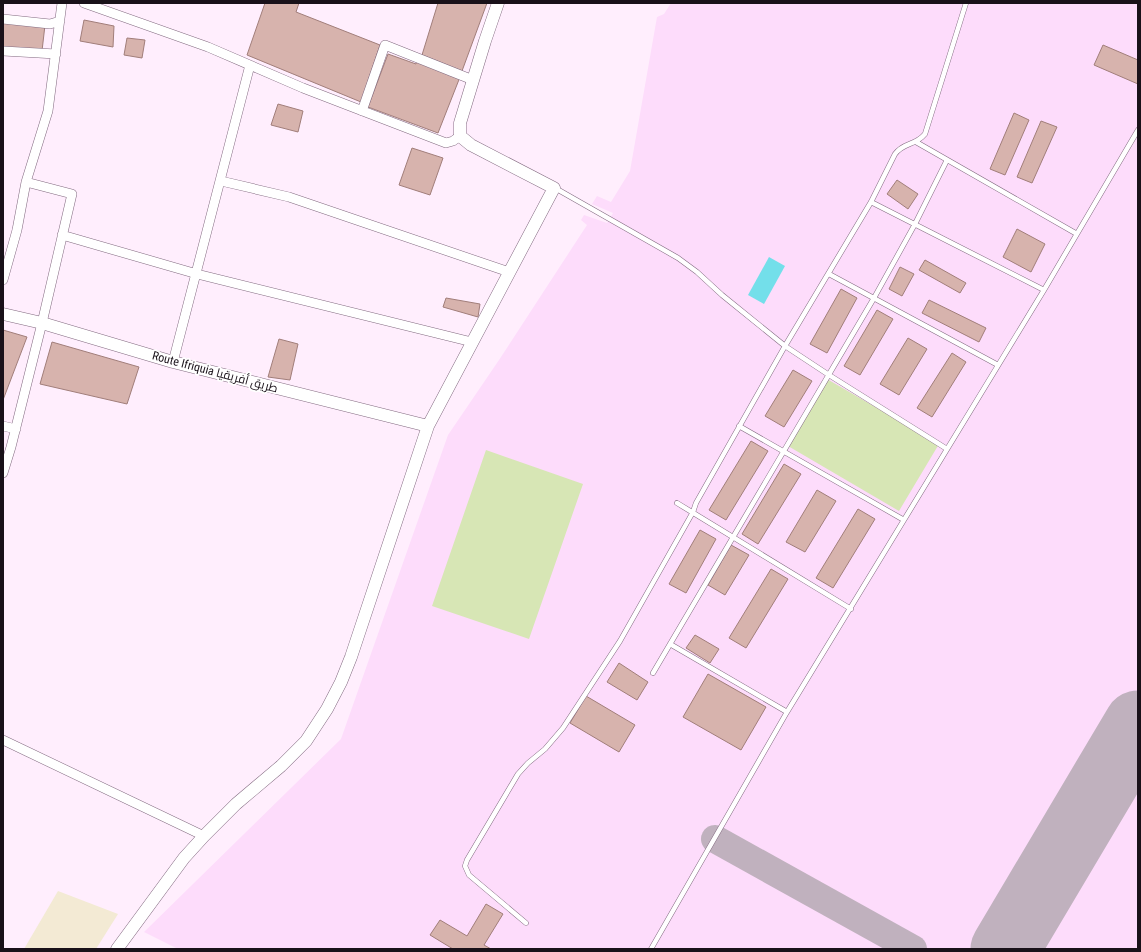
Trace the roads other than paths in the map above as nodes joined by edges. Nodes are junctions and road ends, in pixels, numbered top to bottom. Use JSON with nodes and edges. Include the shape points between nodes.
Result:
{"nodes":[{"id":1,"x":62,"y":3,"type":"edge"},
{"id":2,"x":84,"y":3,"type":"edge"},
{"id":3,"x":498,"y":3,"type":"edge"},
{"id":4,"x":966,"y":3,"type":"edge"},
{"id":5,"x":3,"y":19,"type":"edge"},
{"id":6,"x":60,"y":21,"type":"junction"},
{"id":7,"x":3,"y":51,"type":"edge"},
{"id":8,"x":56,"y":54,"type":"junction"},
{"id":9,"x":250,"y":65,"type":"junction"},
{"id":10,"x":473,"y":80,"type":"junction"},
{"id":11,"x":362,"y":111,"type":"junction"},
{"id":12,"x":1138,"y":130,"type":"edge"},
{"id":13,"x":460,"y":136,"type":"junction"},
{"id":14,"x":916,"y":142,"type":"junction"},
{"id":15,"x":947,"y":160,"type":"junction"},
{"id":16,"x":221,"y":181,"type":"junction"},
{"id":17,"x":26,"y":182,"type":"junction"},
{"id":18,"x":554,"y":188,"type":"junction"},
{"id":19,"x":871,"y":202,"type":"junction"},
{"id":20,"x":915,"y":224,"type":"junction"},
{"id":21,"x":1077,"y":234,"type":"junction"},
{"id":22,"x":62,"y":235,"type":"junction"},
{"id":23,"x":509,"y":272,"type":"junction"},
{"id":24,"x":197,"y":274,"type":"junction"},
{"id":25,"x":829,"y":274,"type":"junction"},
{"id":26,"x":3,"y":280,"type":"edge"},
{"id":27,"x":1044,"y":290,"type":"junction"},
{"id":28,"x":874,"y":298,"type":"junction"},
{"id":29,"x":3,"y":314,"type":"edge"},
{"id":30,"x":42,"y":323,"type":"junction"},
{"id":31,"x":472,"y":342,"type":"junction"},
{"id":32,"x":785,"y":346,"type":"junction"},
{"id":33,"x":173,"y":362,"type":"junction"},
{"id":34,"x":998,"y":364,"type":"junction"},
{"id":35,"x":829,"y":375,"type":"junction"},
{"id":36,"x":3,"y":426,"type":"edge"},
{"id":37,"x":428,"y":426,"type":"junction"},
{"id":38,"x":739,"y":426,"type":"junction"},
{"id":39,"x":16,"y":429,"type":"junction"},
{"id":40,"x":947,"y":449,"type":"junction"},
{"id":41,"x":784,"y":451,"type":"junction"},
{"id":42,"x":3,"y":473,"type":"edge"},
{"id":43,"x":677,"y":503,"type":"dead end"},
{"id":44,"x":692,"y":512,"type":"junction"},
{"id":45,"x":904,"y":520,"type":"junction"},
{"id":46,"x":732,"y":537,"type":"junction"},
{"id":47,"x":851,"y":609,"type":"junction"},
{"id":48,"x":670,"y":644,"type":"junction"},
{"id":49,"x":653,"y":673,"type":"dead end"},
{"id":50,"x":787,"y":712,"type":"junction"},
{"id":51,"x":3,"y":740,"type":"edge"},
{"id":52,"x":204,"y":836,"type":"junction"},
{"id":53,"x":526,"y":923,"type":"dead end"},
{"id":54,"x":117,"y":949,"type":"edge"},
{"id":55,"x":651,"y":949,"type":"edge"}],
"edges":[{"from":1,"to":6,"type":"street"},
{"from":2,"to":9,"type":"street","via":[[208,47]]},
{"from":3,"to":10,"type":"street"},
{"from":4,"to":14,"type":"lane","via":[[926,130]]},
{"from":5,"to":6,"type":"street","via":[[50,24]]},
{"from":6,"to":8,"type":"street"},
{"from":7,"to":8,"type":"street"},
{"from":8,"to":17,"type":"street","via":[[48,111]]},
{"from":9,"to":11,"type":"street"},
{"from":9,"to":16,"type":"street"},
{"from":10,"to":11,"type":"street","via":[[385,45]]},
{"from":10,"to":13,"type":"street","via":[[460,123]]},
{"from":11,"to":13,"type":"street","via":[[446,143]]},
{"from":12,"to":21,"type":"lane"},
{"from":13,"to":18,"type":"street","via":[[471,145]]},
{"from":14,"to":15,"type":"lane"},
{"from":14,"to":19,"type":"lane","via":[[897,151]]},
{"from":15,"to":20,"type":"lane"},
{"from":15,"to":21,"type":"lane"},
{"from":16,"to":23,"type":"street","via":[[289,197]]},
{"from":16,"to":24,"type":"street"},
{"from":17,"to":22,"type":"street","via":[[72,194]]},
{"from":17,"to":26,"type":"street","via":[[17,230]]},
{"from":18,"to":23,"type":"street"},
{"from":18,"to":32,"type":"lane","via":[[678,258]]},
{"from":19,"to":20,"type":"lane"},
{"from":19,"to":25,"type":"lane"},
{"from":20,"to":27,"type":"lane"},
{"from":20,"to":28,"type":"lane"},
{"from":21,"to":27,"type":"lane"},
{"from":22,"to":24,"type":"street"},
{"from":22,"to":30,"type":"street"},
{"from":23,"to":31,"type":"street"},
{"from":24,"to":31,"type":"street"},
{"from":24,"to":33,"type":"street"},
{"from":25,"to":28,"type":"lane"},
{"from":25,"to":32,"type":"lane"},
{"from":27,"to":34,"type":"lane"},
{"from":28,"to":34,"type":"lane"},
{"from":28,"to":35,"type":"lane"},
{"from":29,"to":30,"type":"street","name":"Route Ifriquia طريق أفريقيا"},
{"from":30,"to":33,"type":"street","name":"Route Ifriquia طريق أفريقيا"},
{"from":30,"to":39,"type":"street"},
{"from":31,"to":37,"type":"street"},
{"from":32,"to":35,"type":"lane"},
{"from":32,"to":38,"type":"lane"},
{"from":33,"to":37,"type":"street","name":"Route Ifriquia طريق أفريقيا"},
{"from":34,"to":40,"type":"lane"},
{"from":35,"to":40,"type":"lane"},
{"from":35,"to":41,"type":"lane"},
{"from":36,"to":39,"type":"street"},
{"from":37,"to":52,"type":"street","via":[[350,657],[327,709],[306,741]]},
{"from":38,"to":41,"type":"lane"},
{"from":38,"to":44,"type":"lane"},
{"from":39,"to":42,"type":"street"},
{"from":40,"to":45,"type":"lane"},
{"from":41,"to":45,"type":"lane"},
{"from":41,"to":46,"type":"lane"},
{"from":43,"to":44,"type":"lane"},
{"from":44,"to":46,"type":"lane"},
{"from":44,"to":53,"type":"lane","via":[[620,641],[563,728],[518,774],[466,862],[469,875]]},
{"from":45,"to":47,"type":"lane"},
{"from":46,"to":47,"type":"lane"},
{"from":46,"to":48,"type":"lane"},
{"from":47,"to":50,"type":"lane"},
{"from":48,"to":49,"type":"lane"},
{"from":48,"to":50,"type":"lane"},
{"from":50,"to":55,"type":"lane"},
{"from":51,"to":52,"type":"street"},
{"from":52,"to":54,"type":"street","via":[[184,858]]}]}
